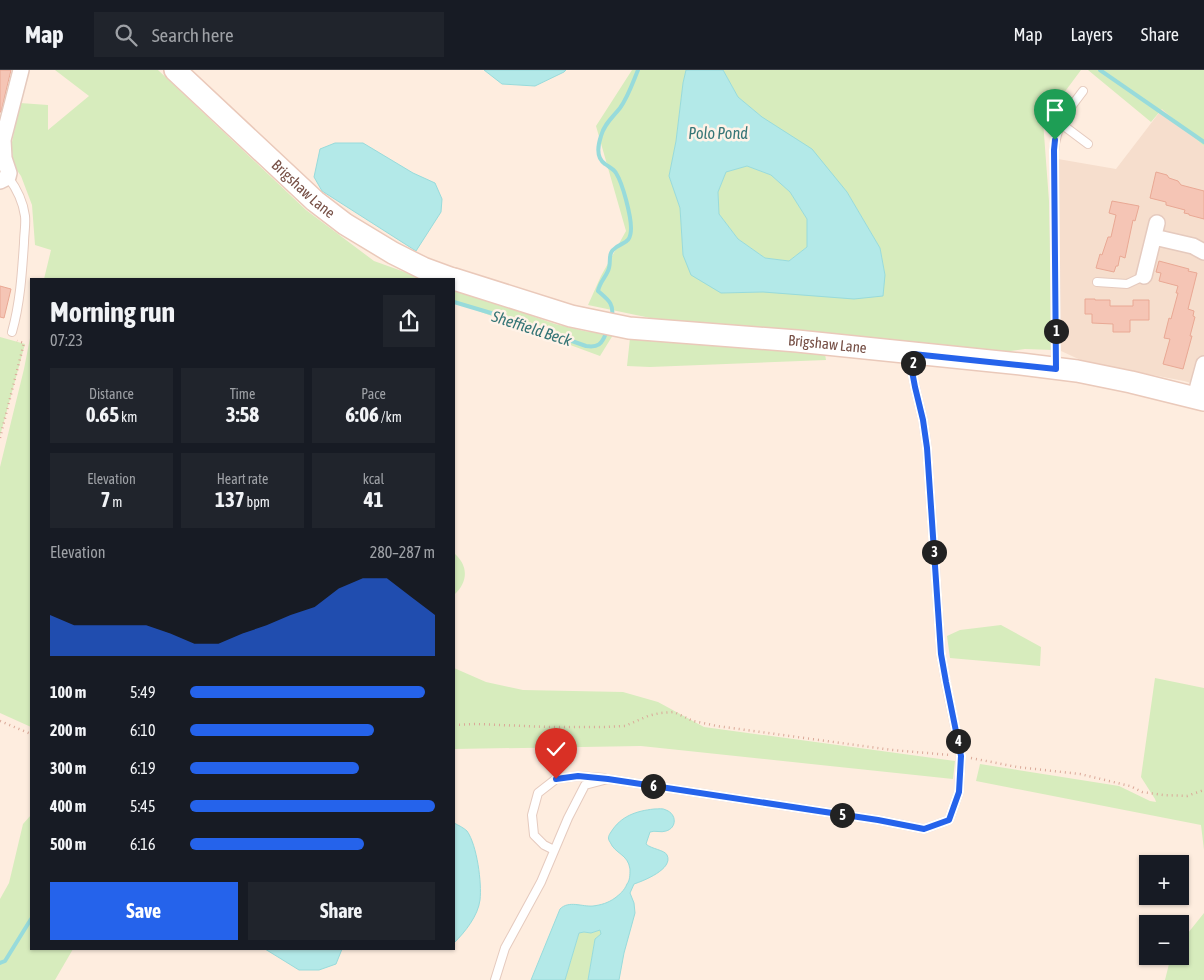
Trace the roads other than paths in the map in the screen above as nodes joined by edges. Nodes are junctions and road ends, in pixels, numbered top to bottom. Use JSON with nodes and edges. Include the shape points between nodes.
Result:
{"nodes":[{"id":1,"x":21,"y":70,"type":"edge"},
{"id":2,"x":175,"y":70,"type":"edge"},
{"id":3,"x":1084,"y":90,"type":"dead end"},
{"id":4,"x":1060,"y":123,"type":"junction"},
{"id":5,"x":1088,"y":144,"type":"dead end"},
{"id":6,"x":4,"y":179,"type":"edge"},
{"id":7,"x":1204,"y":252,"type":"edge"},
{"id":8,"x":1144,"y":276,"type":"joint"},
{"id":9,"x":450,"y":278,"type":"edge"},
{"id":10,"x":455,"y":280,"type":"edge"},
{"id":11,"x":1097,"y":282,"type":"dead end"},
{"id":12,"x":11,"y":336,"type":"road end"},
{"id":13,"x":913,"y":354,"type":"junction"},
{"id":14,"x":1204,"y":364,"type":"edge"},
{"id":15,"x":1056,"y":369,"type":"junction"},
{"id":16,"x":1200,"y":399,"type":"edge"},
{"id":17,"x":608,"y":779,"type":"junction"},
{"id":18,"x":554,"y":850,"type":"junction"},
{"id":19,"x":495,"y":980,"type":"edge"}],
"edges":[{"from":1,"to":6,"type":"street","via":[[3,140],[9,173]]},
{"from":2,"to":9,"type":"street","name":"Brigshaw Lane","via":[[309,196],[345,224],[392,253]]},
{"from":3,"to":4,"type":"lane"},
{"from":4,"to":5,"type":"lane"},
{"from":4,"to":15,"type":"lane","via":[[1054,150]]},
{"from":6,"to":12,"type":"lane","via":[[16,188],[25,218],[16,317]]},
{"from":7,"to":8,"type":"street","via":[[1156,230]]},
{"from":8,"to":11,"type":"lane","via":[[1127,284]]},
{"from":10,"to":13,"type":"street","name":"Brigshaw Lane","via":[[571,316],[629,328]]},
{"from":13,"to":15,"type":"street","name":"Brigshaw Lane"},
{"from":13,"to":17,"type":"lane","via":[[912,371],[927,448],[941,654],[961,756],[959,792],[949,820],[924,829]]},
{"from":14,"to":16,"type":"street"},
{"from":15,"to":16,"type":"street","name":"Brigshaw Lane","via":[[1122,380]]},
{"from":17,"to":18,"type":"lane","via":[[586,785]]},
{"from":17,"to":18,"type":"lane","via":[[578,776],[556,779],[538,793],[532,815],[534,835],[544,846]]},
{"from":18,"to":19,"type":"lane","via":[[541,882],[505,948]]}]}
